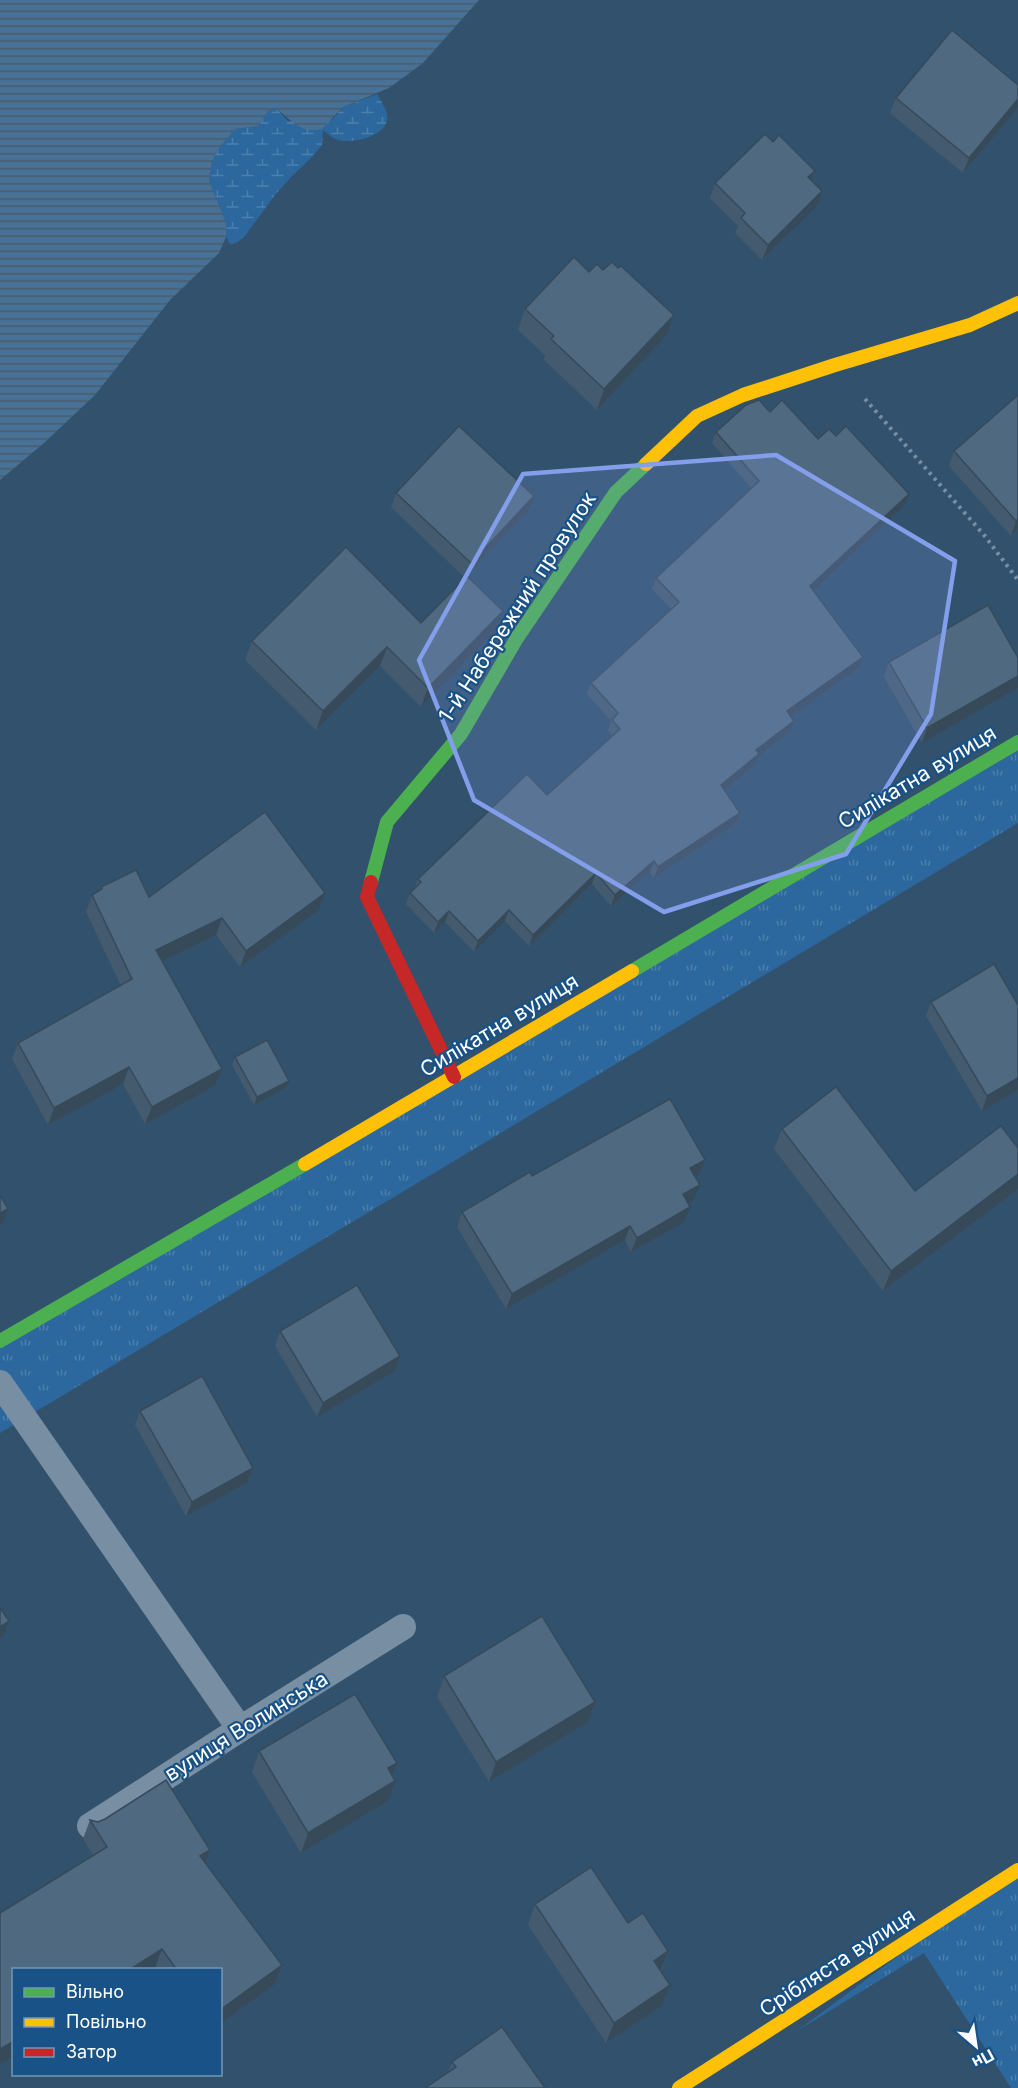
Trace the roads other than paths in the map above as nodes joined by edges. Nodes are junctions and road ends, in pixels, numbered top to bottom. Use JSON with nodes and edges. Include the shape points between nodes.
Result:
{"nodes":[{"id":1,"x":1018,"y":303,"type":"edge"},
{"id":2,"x":1018,"y":742,"type":"edge"},
{"id":3,"x":453,"y":1077,"type":"junction"},
{"id":4,"x":0,"y":1341,"type":"edge"},
{"id":5,"x":0,"y":1383,"type":"edge"},
{"id":6,"x":403,"y":1627,"type":"dead end"},
{"id":7,"x":240,"y":1729,"type":"junction"},
{"id":8,"x":90,"y":1826,"type":"dead end"},
{"id":9,"x":1018,"y":1870,"type":"edge"},
{"id":10,"x":679,"y":2088,"type":"edge"}],
"edges":[{"from":1,"to":3,"type":"street","name":"1-й Набережний провулок","via":[[970,325],[743,395],[697,416],[616,492],[517,638],[461,734],[387,822],[367,897]]},
{"from":2,"to":3,"type":"street","name":"Силікатна вулиця"},
{"from":3,"to":4,"type":"street","name":"Силікатна вулиця"},
{"from":5,"to":7,"type":"lane"},
{"from":6,"to":7,"type":"lane","name":"вулиця Волинська"},
{"from":7,"to":8,"type":"lane","name":"вулиця Волинська"},
{"from":9,"to":10,"type":"street","name":"Срібляста вулиця"}]}
